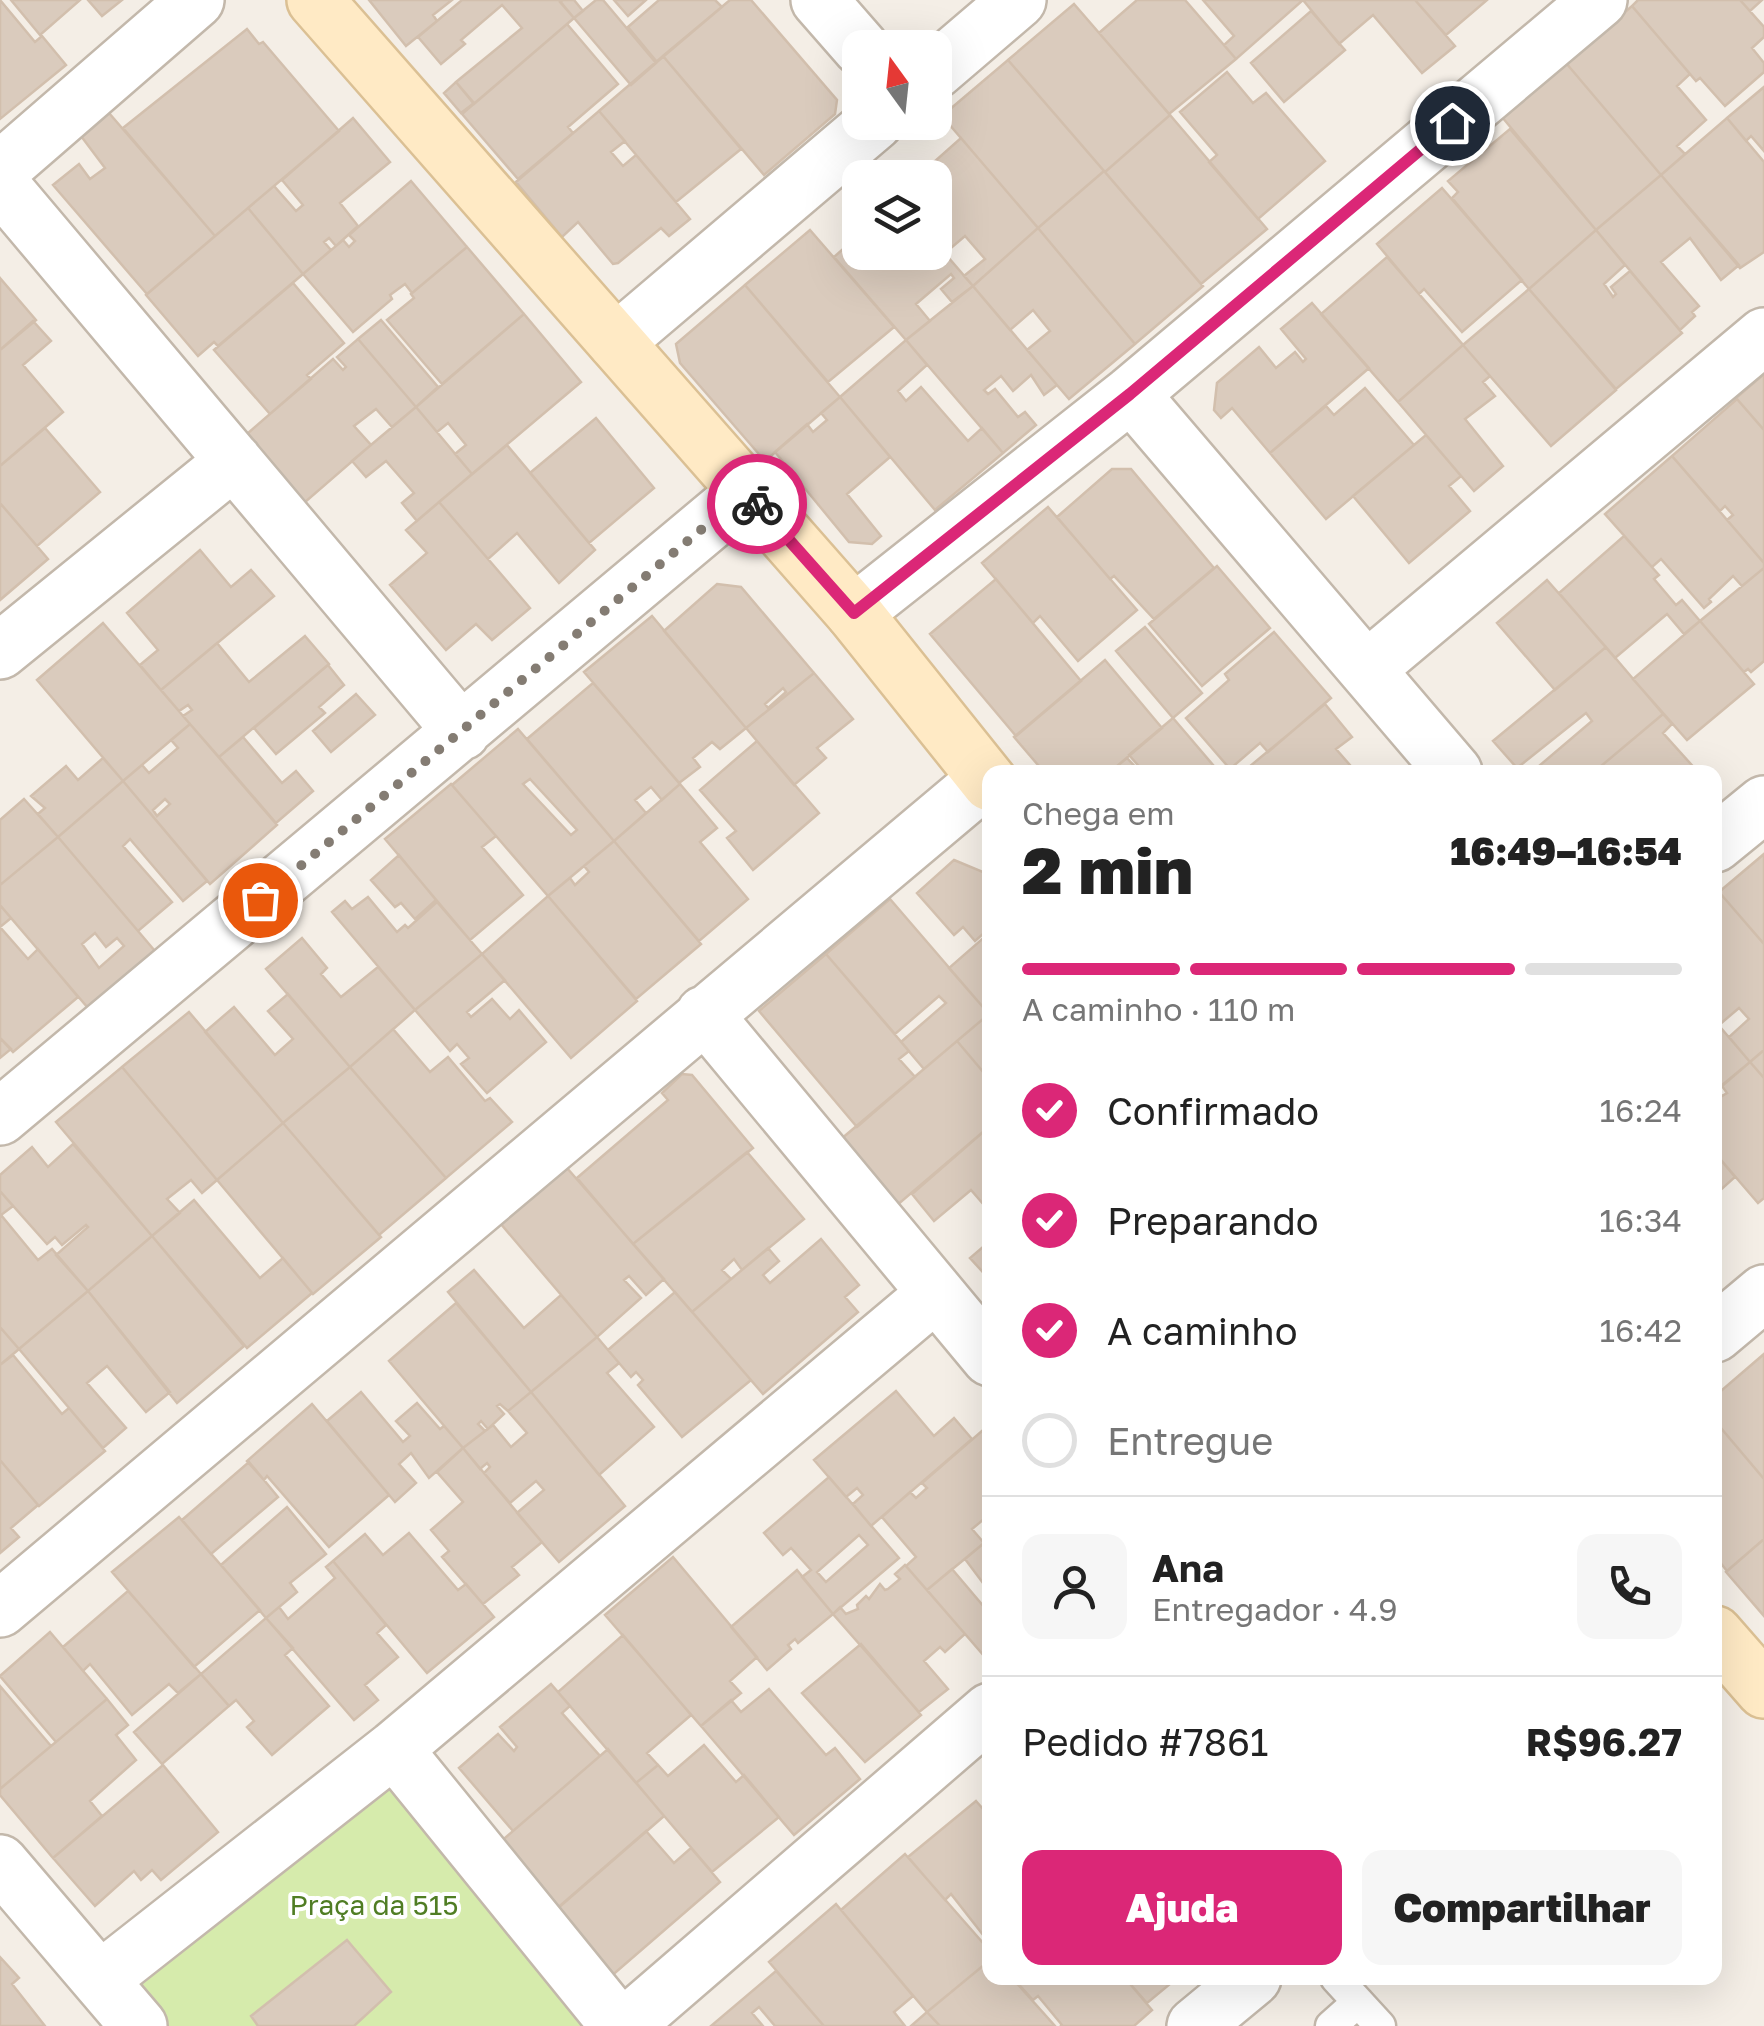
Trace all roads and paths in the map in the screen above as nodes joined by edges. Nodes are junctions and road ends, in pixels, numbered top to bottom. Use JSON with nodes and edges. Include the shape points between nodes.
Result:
{"nodes":[{"id":1,"x":196,"y":0,"type":"edge"},
{"id":2,"x":316,"y":0,"type":"edge"},
{"id":3,"x":819,"y":0,"type":"edge"},
{"id":4,"x":1018,"y":0,"type":"edge"},
{"id":5,"x":1598,"y":0,"type":"edge"},
{"id":6,"x":846,"y":30,"type":"edge"},
{"id":7,"x":952,"y":56,"type":"edge"},
{"id":8,"x":854,"y":140,"type":"edge"},
{"id":9,"x":0,"y":170,"type":"edge"},
{"id":10,"x":0,"y":184,"type":"edge"},
{"id":11,"x":1764,"y":336,"type":"edge"},
{"id":12,"x":616,"y":342,"type":"junction"},
{"id":13,"x":1130,"y":394,"type":"junction"},
{"id":14,"x":234,"y":460,"type":"junction"},
{"id":15,"x":746,"y":492,"type":"junction"},
{"id":16,"x":854,"y":613,"type":"junction"},
{"id":17,"x":0,"y":652,"type":"edge"},
{"id":18,"x":1367,"y":669,"type":"junction"},
{"id":19,"x":462,"y":732,"type":"junction"},
{"id":20,"x":1448,"y":765,"type":"edge"},
{"id":21,"x":982,"y":773,"type":"edge"},
{"id":22,"x":982,"y":786,"type":"edge"},
{"id":23,"x":1764,"y":804,"type":"edge"},
{"id":24,"x":1722,"y":838,"type":"edge"},
{"id":25,"x":704,"y":1014,"type":"junction"},
{"id":26,"x":0,"y":1117,"type":"edge"},
{"id":27,"x":1764,"y":1293,"type":"edge"},
{"id":28,"x":934,"y":1294,"type":"junction"},
{"id":29,"x":1722,"y":1328,"type":"edge"},
{"id":30,"x":982,"y":1349,"type":"edge"},
{"id":31,"x":0,"y":1609,"type":"edge"},
{"id":32,"x":1722,"y":1642,"type":"edge"},
{"id":33,"x":1764,"y":1690,"type":"edge"},
{"id":34,"x":982,"y":1718,"type":"edge"},
{"id":35,"x":394,"y":1748,"type":"junction"},
{"id":36,"x":0,"y":1862,"type":"edge"},
{"id":37,"x":101,"y":1978,"type":"junction"},
{"id":38,"x":1245,"y":1985,"type":"edge"},
{"id":39,"x":1342,"y":1985,"type":"edge"},
{"id":40,"x":1358,"y":2002,"type":"junction"},
{"id":41,"x":139,"y":2026,"type":"edge"},
{"id":42,"x":622,"y":2026,"type":"edge"},
{"id":43,"x":1195,"y":2026,"type":"edge"},
{"id":44,"x":1331,"y":2026,"type":"edge"},
{"id":45,"x":1380,"y":2026,"type":"edge"}],
"edges":[{"from":1,"to":9,"type":"street"},
{"from":2,"to":12,"type":"street"},
{"from":3,"to":6,"type":"street"},
{"from":4,"to":7,"type":"street"},
{"from":5,"to":13,"type":"street"},
{"from":8,"to":12,"type":"street"},
{"from":10,"to":14,"type":"street"},
{"from":11,"to":18,"type":"street"},
{"from":12,"to":15,"type":"street"},
{"from":13,"to":16,"type":"street"},
{"from":13,"to":18,"type":"street"},
{"from":14,"to":17,"type":"street"},
{"from":14,"to":19,"type":"street"},
{"from":15,"to":16,"type":"street"},
{"from":15,"to":19,"type":"street"},
{"from":16,"to":21,"type":"street"},
{"from":18,"to":20,"type":"street"},
{"from":19,"to":26,"type":"street"},
{"from":22,"to":25,"type":"street"},
{"from":23,"to":24,"type":"street"},
{"from":25,"to":28,"type":"street"},
{"from":25,"to":31,"type":"street"},
{"from":27,"to":29,"type":"street"},
{"from":28,"to":30,"type":"street"},
{"from":28,"to":35,"type":"street"},
{"from":32,"to":33,"type":"street"},
{"from":34,"to":42,"type":"street"},
{"from":35,"to":37,"type":"street"},
{"from":35,"to":42,"type":"street"},
{"from":36,"to":37,"type":"street"},
{"from":37,"to":41,"type":"street"},
{"from":38,"to":43,"type":"street"},
{"from":39,"to":40,"type":"lane"},
{"from":40,"to":44,"type":"lane"},
{"from":40,"to":45,"type":"lane"}]}
